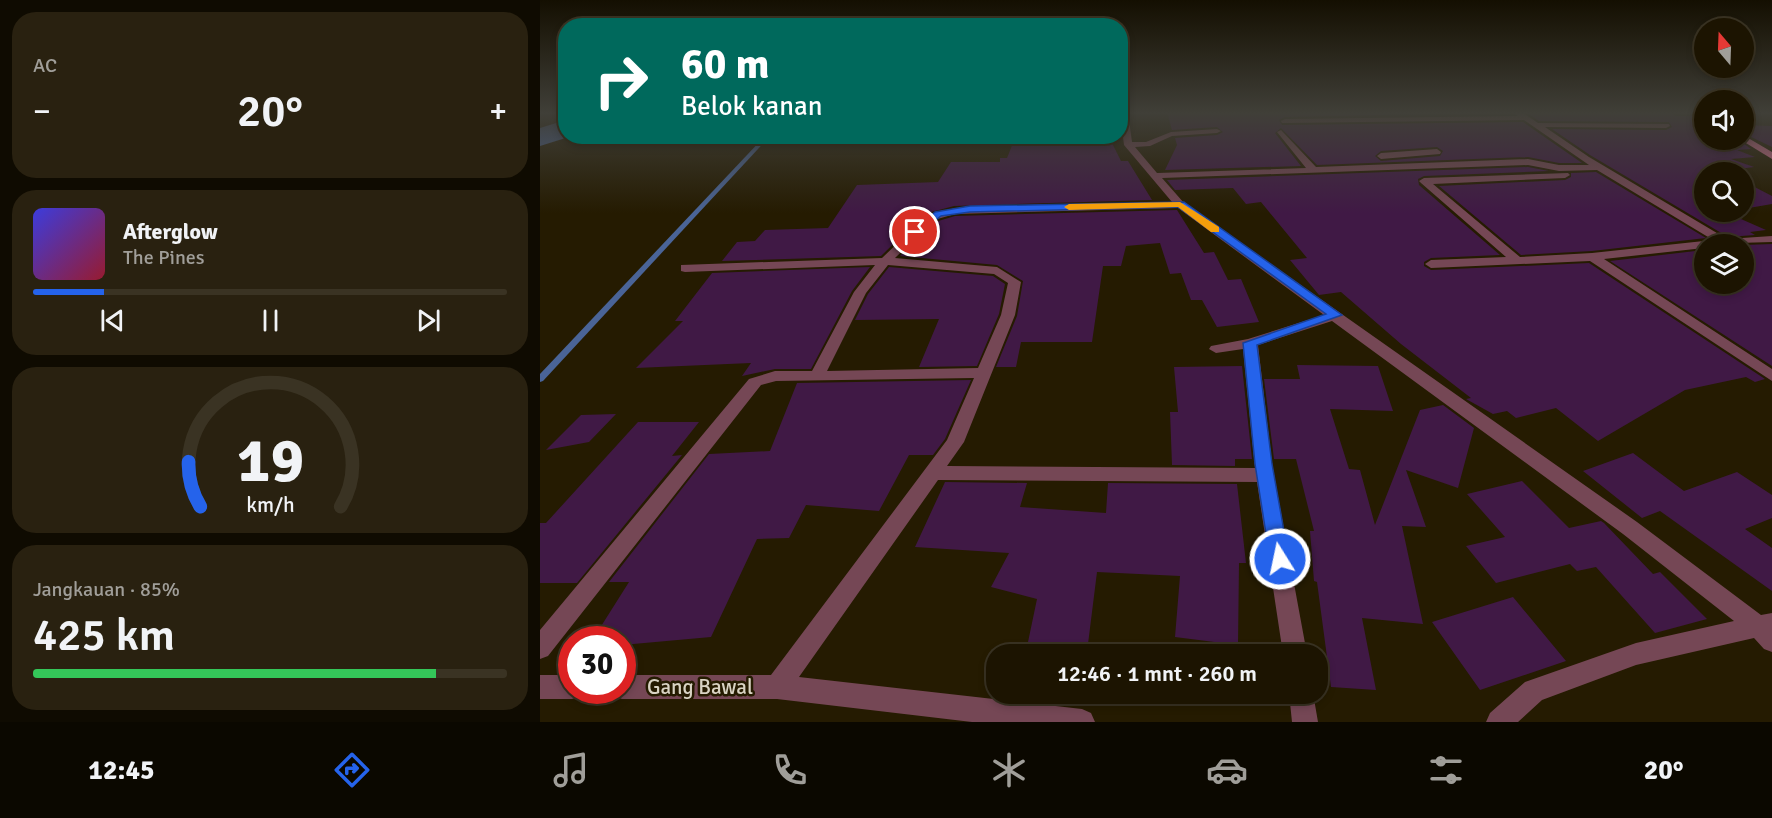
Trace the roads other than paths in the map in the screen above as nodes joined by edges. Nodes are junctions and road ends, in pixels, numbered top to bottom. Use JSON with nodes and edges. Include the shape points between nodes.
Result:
{"nodes":[{"id":1,"x":1128,"y":145,"type":"edge"},
{"id":2,"x":1293,"y":146,"type":"edge"},
{"id":3,"x":1568,"y":146,"type":"edge"},
{"id":4,"x":1756,"y":146,"type":"edge"},
{"id":5,"x":1437,"y":153,"type":"dead end"},
{"id":6,"x":1397,"y":155,"type":"junction"},
{"id":7,"x":1772,"y":156,"type":"edge"},
{"id":8,"x":1374,"y":157,"type":"dead end"},
{"id":9,"x":1352,"y":158,"type":"dead end"},
{"id":10,"x":1306,"y":161,"type":"junction"},
{"id":11,"x":1408,"y":165,"type":"junction"},
{"id":12,"x":1600,"y":167,"type":"junction"},
{"id":13,"x":1313,"y":170,"type":"junction"},
{"id":14,"x":1610,"y":173,"type":"junction"},
{"id":15,"x":1153,"y":176,"type":"junction"},
{"id":16,"x":1180,"y":204,"type":"junction"},
{"id":17,"x":1710,"y":234,"type":"edge"},
{"id":18,"x":1772,"y":239,"type":"edge"},
{"id":19,"x":1754,"y":241,"type":"edge"},
{"id":20,"x":1694,"y":246,"type":"edge"},
{"id":21,"x":1592,"y":257,"type":"junction"},
{"id":22,"x":1517,"y":260,"type":"junction"},
{"id":23,"x":885,"y":261,"type":"junction"},
{"id":24,"x":1431,"y":264,"type":"dead end"},
{"id":25,"x":685,"y":268,"type":"dead end"},
{"id":26,"x":1335,"y":315,"type":"junction"},
{"id":27,"x":1250,"y":343,"type":"junction"},
{"id":28,"x":1216,"y":349,"type":"dead end"},
{"id":29,"x":982,"y":374,"type":"junction"},
{"id":30,"x":817,"y":375,"type":"junction"},
{"id":31,"x":1772,"y":376,"type":"edge"},
{"id":32,"x":935,"y":472,"type":"junction"},
{"id":33,"x":1265,"y":475,"type":"junction"},
{"id":34,"x":1767,"y":630,"type":"edge"},
{"id":35,"x":1293,"y":644,"type":"edge"},
{"id":36,"x":540,"y":648,"type":"edge"},
{"id":37,"x":540,"y":687,"type":"edge"},
{"id":38,"x":558,"y":687,"type":"edge"},
{"id":39,"x":636,"y":687,"type":"edge"},
{"id":40,"x":777,"y":687,"type":"junction"},
{"id":41,"x":1303,"y":704,"type":"edge"},
{"id":42,"x":1082,"y":722,"type":"edge"},
{"id":43,"x":1305,"y":722,"type":"edge"},
{"id":44,"x":1499,"y":722,"type":"edge"}],
"edges":[{"from":1,"to":15,"type":"street"},
{"from":2,"to":10,"type":"street"},
{"from":3,"to":12,"type":"street"},
{"from":4,"to":7,"type":"main road"},
{"from":5,"to":6,"type":"street"},
{"from":6,"to":8,"type":"street"},
{"from":6,"to":11,"type":"street"},
{"from":9,"to":10,"type":"street"},
{"from":10,"to":13,"type":"street"},
{"from":11,"to":12,"type":"street","via":[[1531,162],[1559,168]]},
{"from":11,"to":13,"type":"street"},
{"from":12,"to":14,"type":"street"},
{"from":13,"to":15,"type":"street"},
{"from":14,"to":17,"type":"street"},
{"from":14,"to":22,"type":"street","via":[[1424,182]]},
{"from":15,"to":16,"type":"street"},
{"from":16,"to":23,"type":"street","via":[[970,209],[938,214]]},
{"from":16,"to":26,"type":"street"},
{"from":18,"to":19,"type":"street"},
{"from":20,"to":21,"type":"street"},
{"from":21,"to":22,"type":"street"},
{"from":21,"to":31,"type":"street"},
{"from":22,"to":24,"type":"street"},
{"from":23,"to":25,"type":"street"},
{"from":23,"to":29,"type":"street","via":[[997,271],[1015,282],[1008,315]]},
{"from":23,"to":30,"type":"street","via":[[860,292]]},
{"from":26,"to":27,"type":"street"},
{"from":26,"to":34,"type":"street"},
{"from":27,"to":28,"type":"street"},
{"from":27,"to":33,"type":"street"},
{"from":29,"to":30,"type":"street"},
{"from":29,"to":32,"type":"street","via":[[960,432]]},
{"from":30,"to":36,"type":"street","via":[[775,376],[756,382]]},
{"from":32,"to":33,"type":"street"},
{"from":32,"to":40,"type":"street"},
{"from":33,"to":35,"type":"street"},
{"from":34,"to":44,"type":"street","via":[[1636,654],[1534,691]]},
{"from":37,"to":38,"type":"street"},
{"from":39,"to":40,"type":"street","name":"Gang Bawal"},
{"from":40,"to":42,"type":"street","name":"Gang Bawal"},
{"from":41,"to":43,"type":"street"}]}
